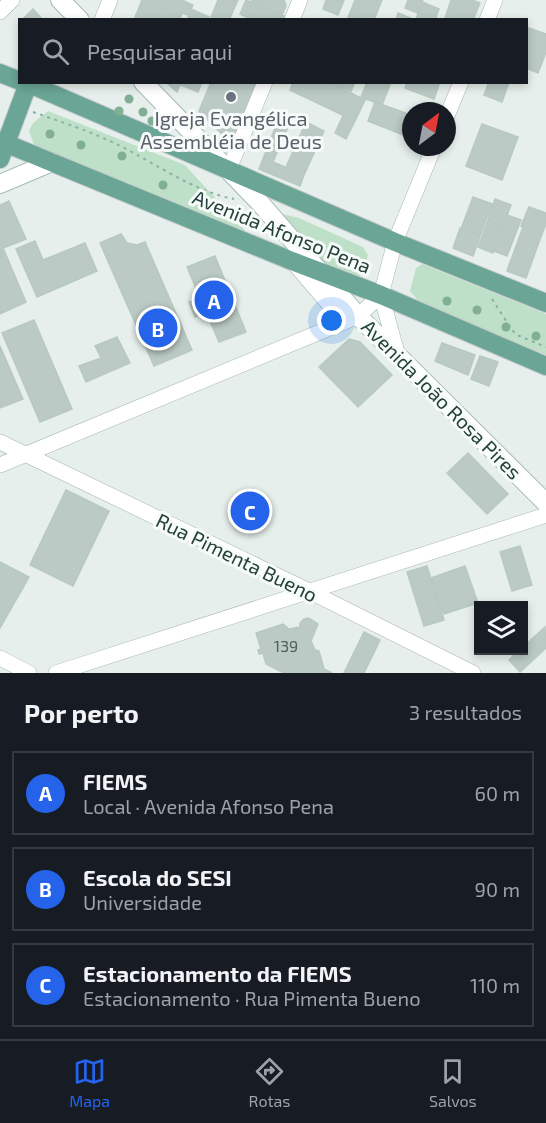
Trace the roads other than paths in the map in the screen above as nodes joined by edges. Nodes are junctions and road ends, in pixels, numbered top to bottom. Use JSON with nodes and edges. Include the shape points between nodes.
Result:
{"nodes":[{"id":1,"x":12,"y":0,"type":"edge"},
{"id":2,"x":60,"y":0,"type":"edge"},
{"id":3,"x":110,"y":0,"type":"edge"},
{"id":4,"x":300,"y":0,"type":"edge"},
{"id":5,"x":495,"y":0,"type":"edge"},
{"id":6,"x":0,"y":12,"type":"edge"},
{"id":7,"x":78,"y":18,"type":"edge"},
{"id":8,"x":103,"y":18,"type":"edge"},
{"id":9,"x":293,"y":18,"type":"edge"},
{"id":10,"x":488,"y":18,"type":"edge"},
{"id":11,"x":0,"y":73,"type":"edge"},
{"id":12,"x":18,"y":80,"type":"edge"},
{"id":13,"x":23,"y":84,"type":"edge"},
{"id":14,"x":29,"y":84,"type":"edge"},
{"id":15,"x":145,"y":84,"type":"edge"},
{"id":16,"x":265,"y":84,"type":"edge"},
{"id":17,"x":460,"y":84,"type":"edge"},
{"id":18,"x":453,"y":102,"type":"edge"},
{"id":19,"x":2,"y":148,"type":"edge"},
{"id":20,"x":430,"y":156,"type":"edge"},
{"id":21,"x":52,"y":162,"type":"junction"},
{"id":22,"x":229,"y":170,"type":"junction"},
{"id":23,"x":0,"y":184,"type":"edge"},
{"id":24,"x":395,"y":242,"type":"junction"},
{"id":25,"x":292,"y":261,"type":"junction"},
{"id":26,"x":321,"y":273,"type":"junction"},
{"id":27,"x":381,"y":295,"type":"junction"},
{"id":28,"x":546,"y":303,"type":"edge"},
{"id":29,"x":351,"y":319,"type":"junction"},
{"id":30,"x":398,"y":356,"type":"junction"},
{"id":31,"x":546,"y":366,"type":"edge"},
{"id":32,"x":0,"y":442,"type":"edge"},
{"id":33,"x":24,"y":454,"type":"junction"},
{"id":34,"x":0,"y":465,"type":"edge"},
{"id":35,"x":546,"y":503,"type":"edge"},
{"id":36,"x":546,"y":515,"type":"edge"},
{"id":37,"x":309,"y":591,"type":"junction"},
{"id":38,"x":0,"y":658,"type":"edge"},
{"id":39,"x":29,"y":673,"type":"edge"},
{"id":40,"x":56,"y":673,"type":"edge"},
{"id":41,"x":473,"y":673,"type":"edge"}],
"edges":[{"from":1,"to":6,"type":"street"},
{"from":2,"to":7,"type":"street"},
{"from":3,"to":8,"type":"street"},
{"from":4,"to":9,"type":"street"},
{"from":5,"to":10,"type":"street"},
{"from":11,"to":12,"type":"main road","name":"Avenida Afonso Pena"},
{"from":13,"to":19,"type":"main road"},
{"from":14,"to":22,"type":"main road","name":"Avenida Afonso Pena"},
{"from":15,"to":22,"type":"street","name":"Avenida João Rosa Pires"},
{"from":16,"to":22,"type":"street"},
{"from":17,"to":18,"type":"street"},
{"from":19,"to":21,"type":"main road","name":"Avenida Afonso Pena"},
{"from":20,"to":24,"type":"street"},
{"from":21,"to":23,"type":"street"},
{"from":21,"to":25,"type":"main road","name":"Avenida Afonso Pena"},
{"from":22,"to":24,"type":"main road","name":"Avenida Afonso Pena"},
{"from":22,"to":26,"type":"street","name":"Avenida João Rosa Pires"},
{"from":24,"to":27,"type":"street"},
{"from":24,"to":28,"type":"main road","name":"Avenida Afonso Pena"},
{"from":25,"to":26,"type":"main road","name":"Avenida Afonso Pena"},
{"from":25,"to":29,"type":"street"},
{"from":26,"to":27,"type":"main road","name":"Avenida Afonso Pena"},
{"from":26,"to":29,"type":"street","name":"Avenida João Rosa Pires"},
{"from":27,"to":29,"type":"street"},
{"from":27,"to":30,"type":"street"},
{"from":27,"to":31,"type":"main road","name":"Avenida Afonso Pena"},
{"from":29,"to":30,"type":"street","name":"Avenida João Rosa Pires"},
{"from":29,"to":33,"type":"street"},
{"from":30,"to":35,"type":"street","name":"Avenida João Rosa Pires"},
{"from":32,"to":33,"type":"street","name":"Rua Pimenta Bueno"},
{"from":33,"to":34,"type":"street"},
{"from":33,"to":37,"type":"street","name":"Rua Pimenta Bueno"},
{"from":36,"to":37,"type":"street"},
{"from":37,"to":40,"type":"street"},
{"from":37,"to":41,"type":"street","name":"Rua Pimenta Bueno"},
{"from":38,"to":39,"type":"street"}]}
